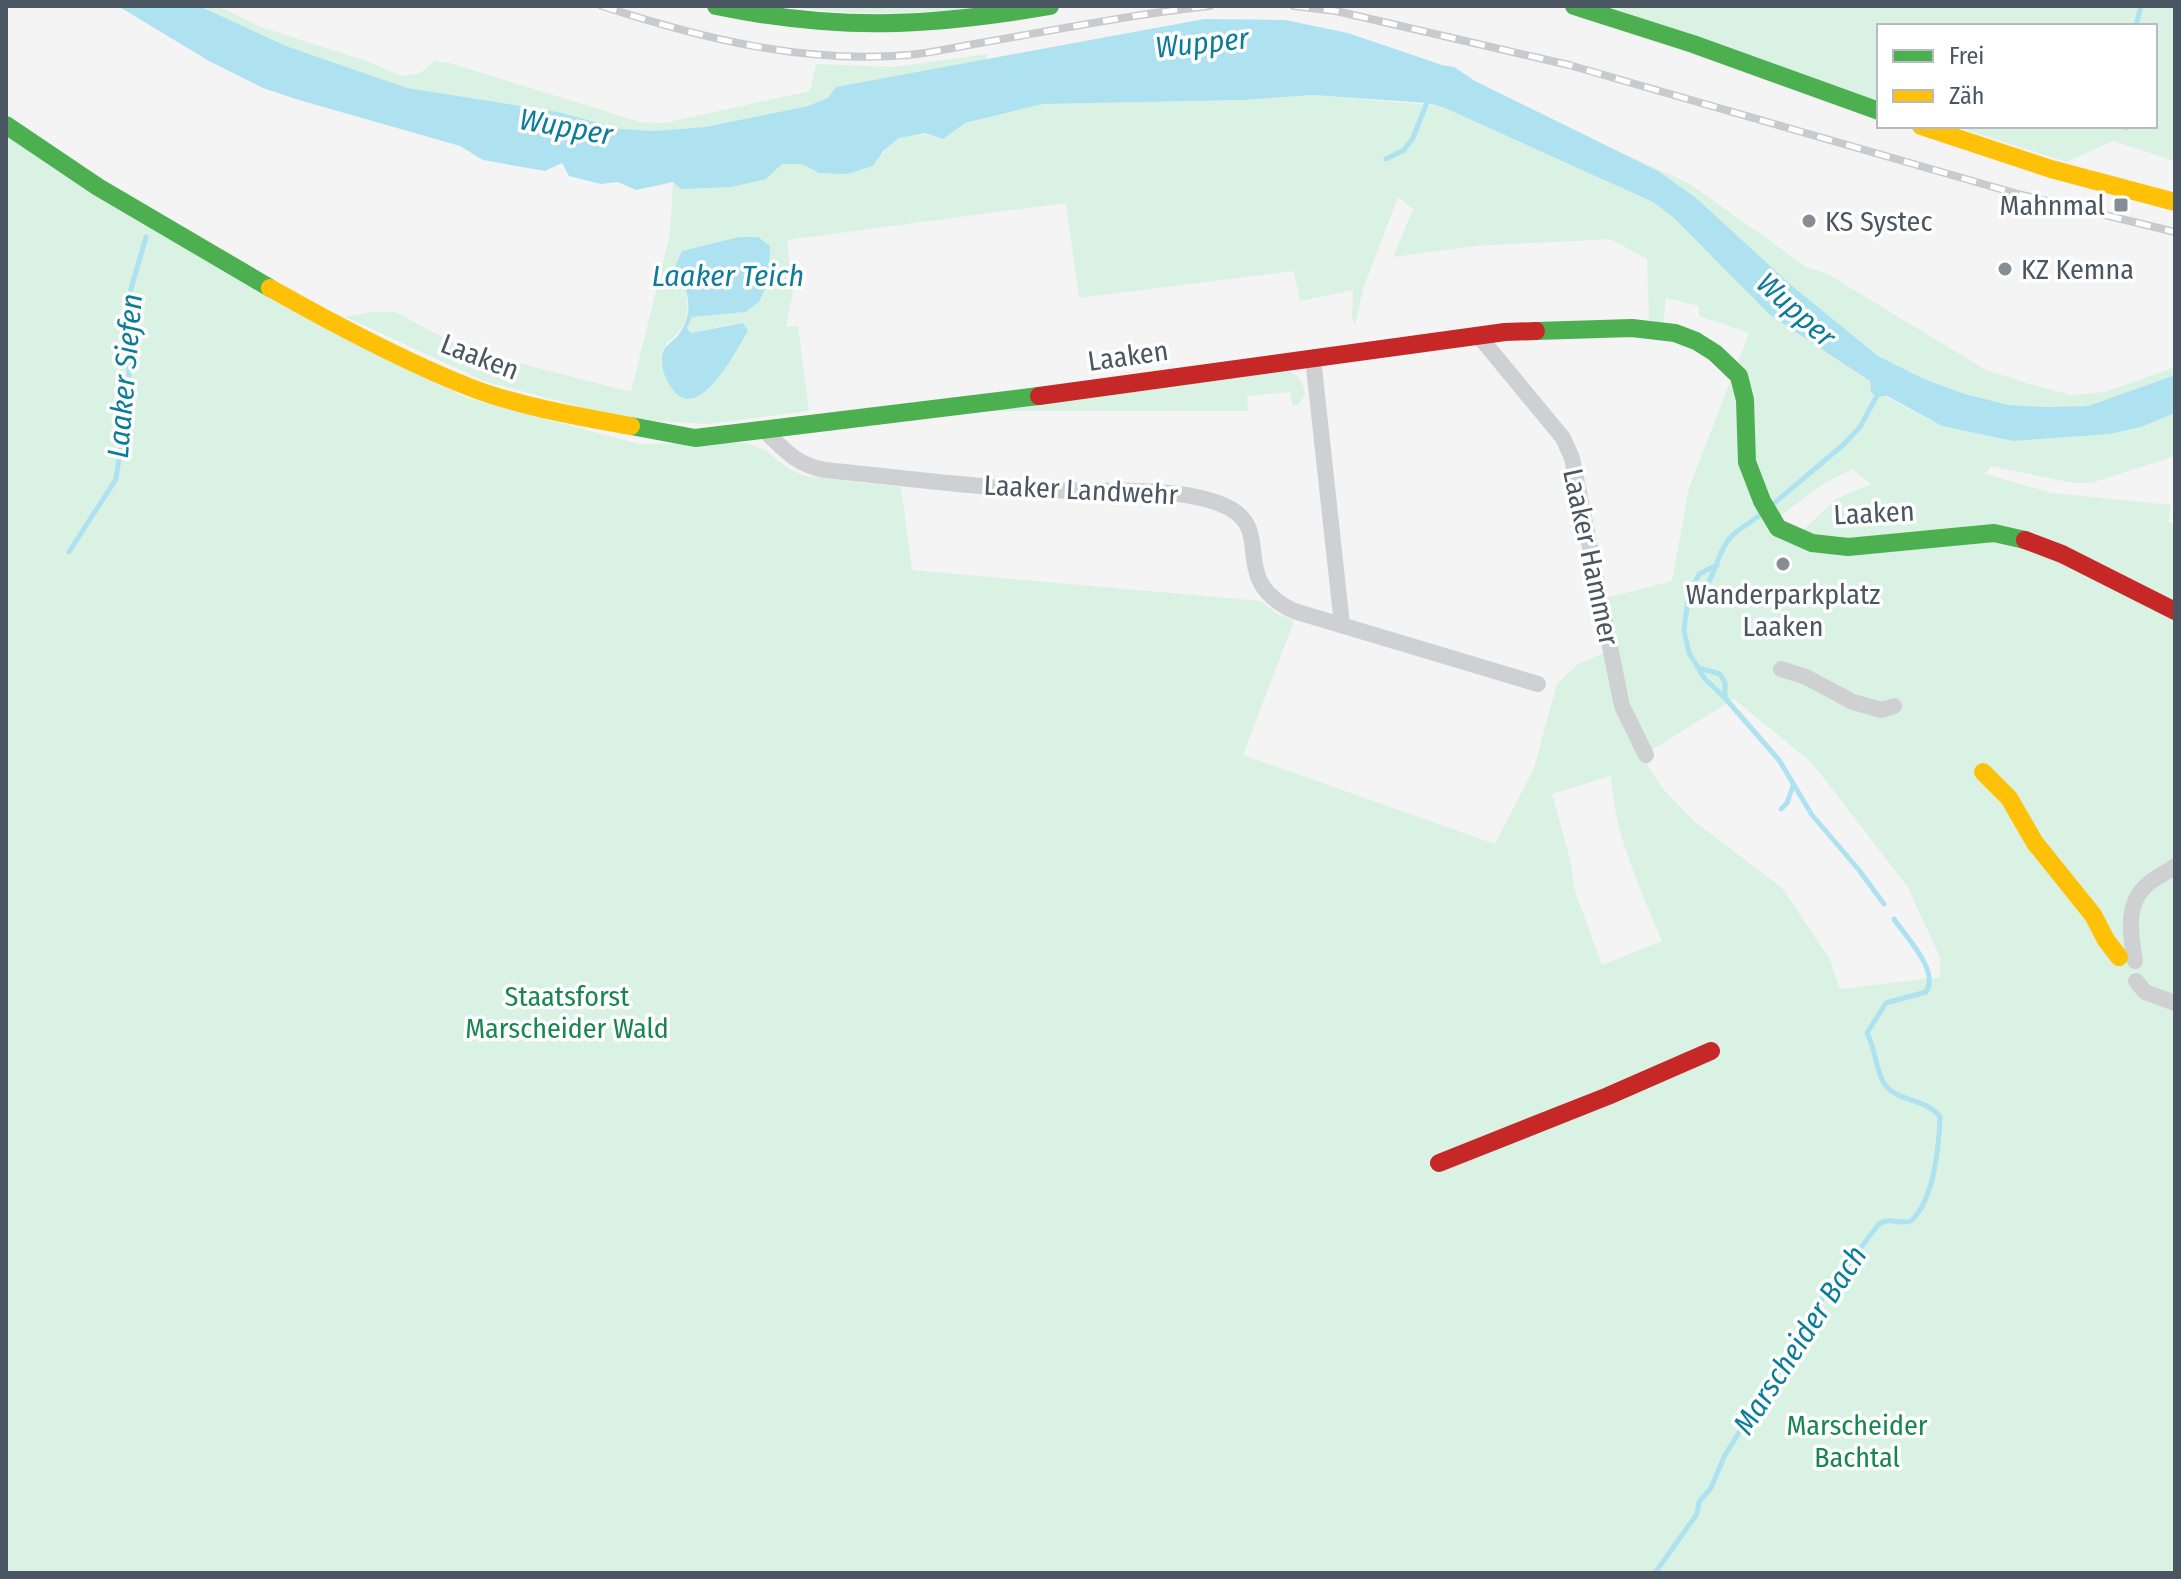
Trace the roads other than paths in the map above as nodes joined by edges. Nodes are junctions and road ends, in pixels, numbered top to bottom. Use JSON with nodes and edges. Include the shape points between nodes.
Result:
{"nodes":[{"id":1,"x":716,"y":6,"type":"edge"},
{"id":2,"x":1050,"y":6,"type":"edge"},
{"id":3,"x":1574,"y":6,"type":"edge"},
{"id":4,"x":1877,"y":110,"type":"edge"},
{"id":5,"x":6,"y":125,"type":"edge"},
{"id":6,"x":1927,"y":128,"type":"edge"},
{"id":7,"x":2175,"y":202,"type":"edge"},
{"id":8,"x":1478,"y":335,"type":"junction"},
{"id":9,"x":1313,"y":358,"type":"junction"},
{"id":10,"x":765,"y":431,"type":"junction"},
{"id":11,"x":2175,"y":611,"type":"edge"},
{"id":12,"x":1342,"y":625,"type":"junction"},
{"id":13,"x":1781,"y":669,"type":"dead end"},
{"id":14,"x":1538,"y":684,"type":"dead end"},
{"id":15,"x":1894,"y":706,"type":"dead end"},
{"id":16,"x":1646,"y":755,"type":"dead end"},
{"id":17,"x":1983,"y":772,"type":"dead end"},
{"id":18,"x":2175,"y":866,"type":"edge"},
{"id":19,"x":2127,"y":959,"type":"joint"},
{"id":20,"x":2136,"y":981,"type":"dead end"},
{"id":21,"x":2175,"y":1003,"type":"edge"},
{"id":22,"x":1711,"y":1051,"type":"dead end"},
{"id":23,"x":1439,"y":1163,"type":"dead end"}],
"edges":[{"from":1,"to":2,"type":"street","via":[[811,23],[901,26]]},
{"from":3,"to":4,"type":"street"},
{"from":5,"to":10,"type":"street","name":"Laaken","via":[[98,187],[319,316],[471,388],[583,418],[695,438]]},
{"from":6,"to":7,"type":"street"},
{"from":8,"to":9,"type":"street","name":"Laaken"},
{"from":8,"to":11,"type":"street","name":"Laaken","via":[[1632,328],[1696,341],[1731,367],[1744,387],[1747,462],[1766,509],[1778,528],[1795,538],[1848,547],[1956,535],[2018,537]]},
{"from":8,"to":16,"type":"street","name":"Laaker Hammer","via":[[1563,438],[1572,458],[1622,706]]},
{"from":9,"to":10,"type":"street","name":"Laaken"},
{"from":9,"to":12,"type":"street"},
{"from":10,"to":12,"type":"street","name":"Laaker Landwehr","via":[[792,458],[825,470],[996,488],[1177,493],[1219,503],[1250,528],[1255,573],[1278,604]]},
{"from":12,"to":14,"type":"street","name":"Laaker Landwehr"},
{"from":13,"to":15,"type":"street","via":[[1853,702],[1882,710]]},
{"from":17,"to":19,"type":"street","via":[[2009,798],[2106,940]]},
{"from":18,"to":19,"type":"street","via":[[2152,880],[2133,903]]},
{"from":20,"to":21,"type":"street","via":[[2145,992]]},
{"from":22,"to":23,"type":"street"}]}
